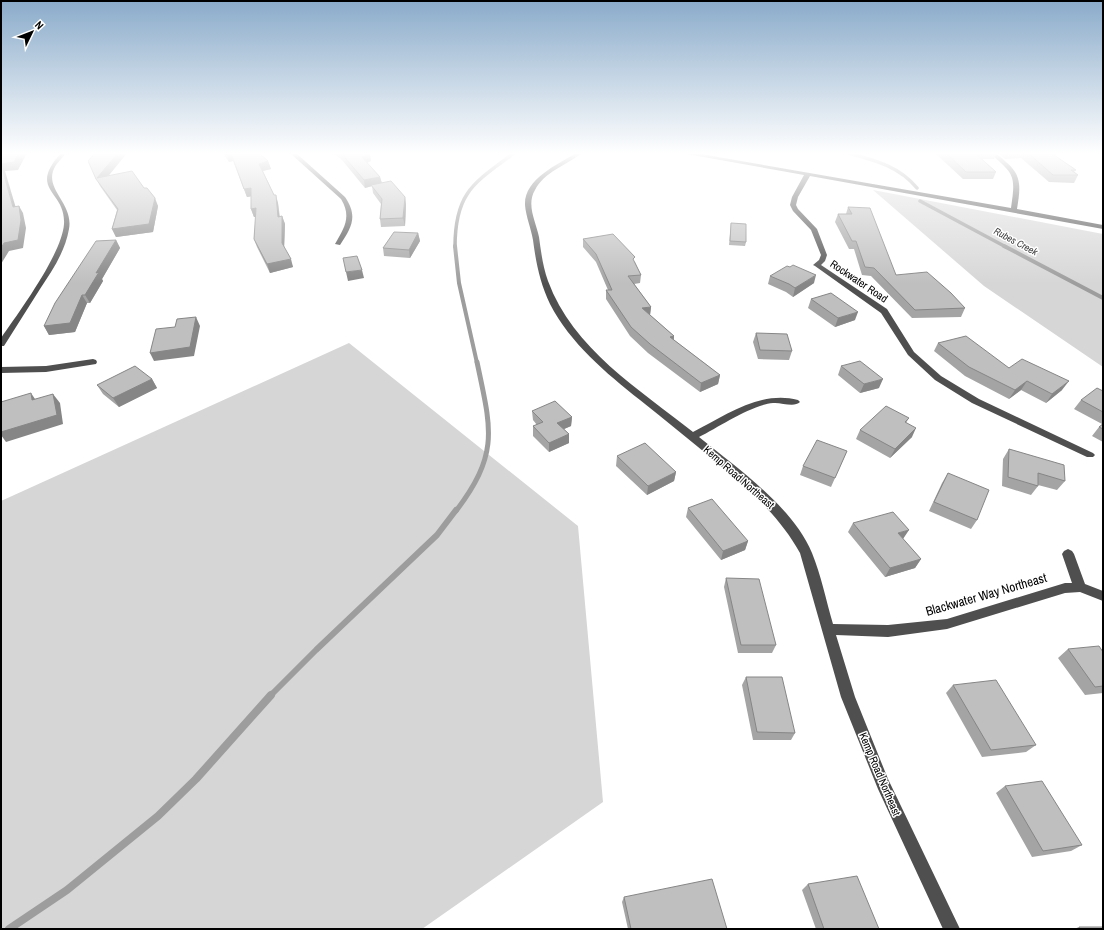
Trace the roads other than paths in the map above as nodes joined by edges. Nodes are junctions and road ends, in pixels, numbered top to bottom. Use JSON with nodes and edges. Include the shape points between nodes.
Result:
{"nodes":[{"id":1,"x":57,"y":196,"type":"edge"},
{"id":2,"x":341,"y":196,"type":"edge"},
{"id":3,"x":528,"y":196,"type":"edge"},
{"id":4,"x":795,"y":196,"type":"edge"},
{"id":5,"x":936,"y":196,"type":"edge"},
{"id":6,"x":1016,"y":196,"type":"edge"},
{"id":7,"x":1014,"y":210,"type":"junction"},
{"id":8,"x":1103,"y":227,"type":"edge"},
{"id":9,"x":338,"y":244,"type":"dead end"},
{"id":10,"x":1,"y":344,"type":"edge"},
{"id":11,"x":92,"y":362,"type":"dead end"},
{"id":12,"x":1,"y":370,"type":"edge"},
{"id":13,"x":795,"y":402,"type":"dead end"},
{"id":14,"x":692,"y":437,"type":"junction"},
{"id":15,"x":1090,"y":455,"type":"dead end"},
{"id":16,"x":1068,"y":554,"type":"dead end"},
{"id":17,"x":1080,"y":587,"type":"junction"},
{"id":18,"x":1103,"y":596,"type":"edge"},
{"id":19,"x":829,"y":629,"type":"junction"},
{"id":20,"x":952,"y":929,"type":"edge"}],
"edges":[{"from":1,"to":10,"type":"street","via":[[68,221],[62,245]]},
{"from":2,"to":9,"type":"street","via":[[348,204],[351,213],[350,222]]},
{"from":3,"to":14,"type":"street","name":"Kemp Road Northeast","via":[[527,203],[545,283],[567,324],[586,348],[621,380]]},
{"from":4,"to":15,"type":"street","name":"Rockwater Road","via":[[793,205],[798,214],[814,228],[824,255],[817,265],[884,311],[907,349],[922,366],[958,392]]},
{"from":5,"to":7,"type":"street"},
{"from":6,"to":7,"type":"street"},
{"from":7,"to":8,"type":"street"},
{"from":11,"to":12,"type":"street","via":[[46,369]]},
{"from":13,"to":14,"type":"street","via":[[773,400],[753,405]]},
{"from":14,"to":19,"type":"street","name":"Kemp Road Northeast","via":[[780,512],[806,553]]},
{"from":16,"to":17,"type":"street"},
{"from":17,"to":18,"type":"street","name":"Blackwater Way Northeast"},
{"from":17,"to":19,"type":"street","name":"Blackwater Way Northeast","via":[[1065,588],[946,624],[888,631]]},
{"from":19,"to":20,"type":"street","name":"Kemp Road Northeast","via":[[848,696],[880,776]]}]}
